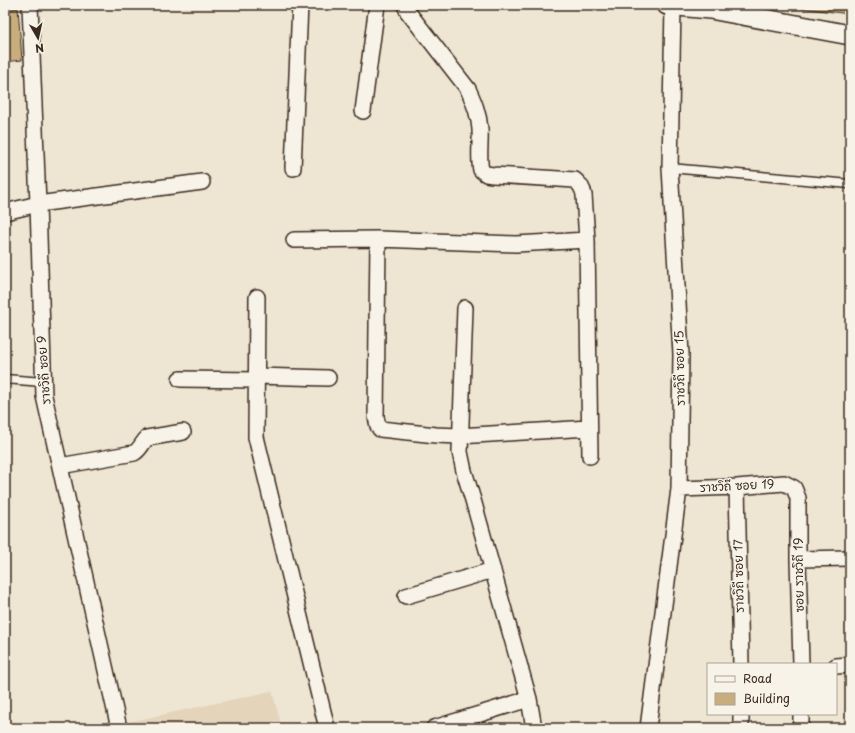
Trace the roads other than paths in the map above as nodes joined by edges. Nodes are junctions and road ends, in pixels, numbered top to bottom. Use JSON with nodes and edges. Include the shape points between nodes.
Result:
{"nodes":[{"id":1,"x":30,"y":5,"type":"edge"},
{"id":2,"x":300,"y":5,"type":"edge"},
{"id":3,"x":377,"y":5,"type":"edge"},
{"id":4,"x":405,"y":5,"type":"edge"},
{"id":5,"x":670,"y":5,"type":"edge"},
{"id":6,"x":710,"y":7,"type":"edge"},
{"id":7,"x":850,"y":35,"type":"edge"},
{"id":8,"x":363,"y":111,"type":"dead end"},
{"id":9,"x":293,"y":168,"type":"dead end"},
{"id":10,"x":670,"y":168,"type":"junction"},
{"id":11,"x":202,"y":182,"type":"dead end"},
{"id":12,"x":850,"y":184,"type":"edge"},
{"id":13,"x":38,"y":204,"type":"junction"},
{"id":14,"x":5,"y":212,"type":"edge"},
{"id":15,"x":378,"y":239,"type":"junction"},
{"id":16,"x":294,"y":240,"type":"dead end"},
{"id":17,"x":587,"y":240,"type":"junction"},
{"id":18,"x":257,"y":297,"type":"dead end"},
{"id":19,"x":465,"y":308,"type":"dead end"},
{"id":20,"x":256,"y":378,"type":"junction"},
{"id":21,"x":328,"y":378,"type":"dead end"},
{"id":22,"x":5,"y":379,"type":"edge"},
{"id":23,"x":180,"y":379,"type":"dead end"},
{"id":24,"x":43,"y":382,"type":"junction"},
{"id":25,"x":589,"y":428,"type":"junction"},
{"id":26,"x":183,"y":432,"type":"dead end"},
{"id":27,"x":459,"y":436,"type":"junction"},
{"id":28,"x":590,"y":456,"type":"dead end"},
{"id":29,"x":60,"y":466,"type":"junction"},
{"id":30,"x":737,"y":487,"type":"junction"},
{"id":31,"x":794,"y":488,"type":"joint"},
{"id":32,"x":680,"y":489,"type":"junction"},
{"id":33,"x":850,"y":558,"type":"edge"},
{"id":34,"x":798,"y":559,"type":"junction"},
{"id":35,"x":493,"y":570,"type":"junction"},
{"id":36,"x":406,"y":596,"type":"dead end"},
{"id":37,"x":741,"y":663,"type":"edge"},
{"id":38,"x":801,"y":663,"type":"edge"},
{"id":39,"x":850,"y":665,"type":"edge"},
{"id":40,"x":837,"y":666,"type":"edge"},
{"id":41,"x":528,"y":699,"type":"junction"},
{"id":42,"x":741,"y":715,"type":"edge"},
{"id":43,"x":801,"y":715,"type":"edge"},
{"id":44,"x":119,"y":728,"type":"edge"},
{"id":45,"x":326,"y":728,"type":"edge"},
{"id":46,"x":434,"y":728,"type":"edge"},
{"id":47,"x":534,"y":728,"type":"edge"},
{"id":48,"x":648,"y":728,"type":"edge"},
{"id":49,"x":741,"y":728,"type":"edge"},
{"id":50,"x":801,"y":728,"type":"edge"}],
"edges":[{"from":1,"to":13,"type":"street","name":"ราชวิถี ซอย 9"},
{"from":2,"to":9,"type":"street"},
{"from":3,"to":8,"type":"street"},
{"from":4,"to":17,"type":"street","via":[[468,89],[475,103],[480,129],[481,170],[486,174],[575,180],[583,189]]},
{"from":5,"to":6,"type":"street"},
{"from":5,"to":10,"type":"street","name":"ราชวิถี ซอย 15"},
{"from":6,"to":7,"type":"street"},
{"from":10,"to":12,"type":"lane"},
{"from":10,"to":32,"type":"street","name":"ราชวิถี ซอย 15","via":[[681,354]]},
{"from":11,"to":13,"type":"street"},
{"from":13,"to":14,"type":"street"},
{"from":13,"to":24,"type":"street","name":"ราชวิถี ซอย 9"},
{"from":15,"to":16,"type":"street"},
{"from":15,"to":17,"type":"street","via":[[516,244]]},
{"from":15,"to":27,"type":"street","via":[[378,426],[380,429]]},
{"from":17,"to":25,"type":"street"},
{"from":18,"to":20,"type":"street"},
{"from":19,"to":27,"type":"street"},
{"from":20,"to":21,"type":"street"},
{"from":20,"to":23,"type":"street"},
{"from":20,"to":45,"type":"street","via":[[256,437]]},
{"from":22,"to":24,"type":"lane"},
{"from":24,"to":29,"type":"street","name":"ราชวิถี ซอย 9"},
{"from":25,"to":27,"type":"street"},
{"from":25,"to":28,"type":"street"},
{"from":26,"to":29,"type":"street","via":[[147,438],[134,453]]},
{"from":27,"to":35,"type":"street","via":[[464,471]]},
{"from":29,"to":44,"type":"street","name":"ราชวิถี ซอย 9"},
{"from":30,"to":31,"type":"street","name":"ราชวิถี ซอย 19","via":[[784,483]]},
{"from":30,"to":32,"type":"street","name":"ราชวิถี ซอย 19"},
{"from":30,"to":37,"type":"street","name":"ราชวิถี ซอย 17"},
{"from":31,"to":34,"type":"street","name":"ซอย ราชวิถี 19","via":[[798,498]]},
{"from":32,"to":48,"type":"street","name":"ราชวิถี ซอย 15"},
{"from":33,"to":34,"type":"street"},
{"from":34,"to":38,"type":"street","name":"ซอย ราชวิถี 19"},
{"from":35,"to":36,"type":"street"},
{"from":35,"to":41,"type":"street"},
{"from":39,"to":40,"type":"street"},
{"from":41,"to":46,"type":"street"},
{"from":41,"to":47,"type":"street"},
{"from":42,"to":49,"type":"street"},
{"from":43,"to":50,"type":"street"}]}
